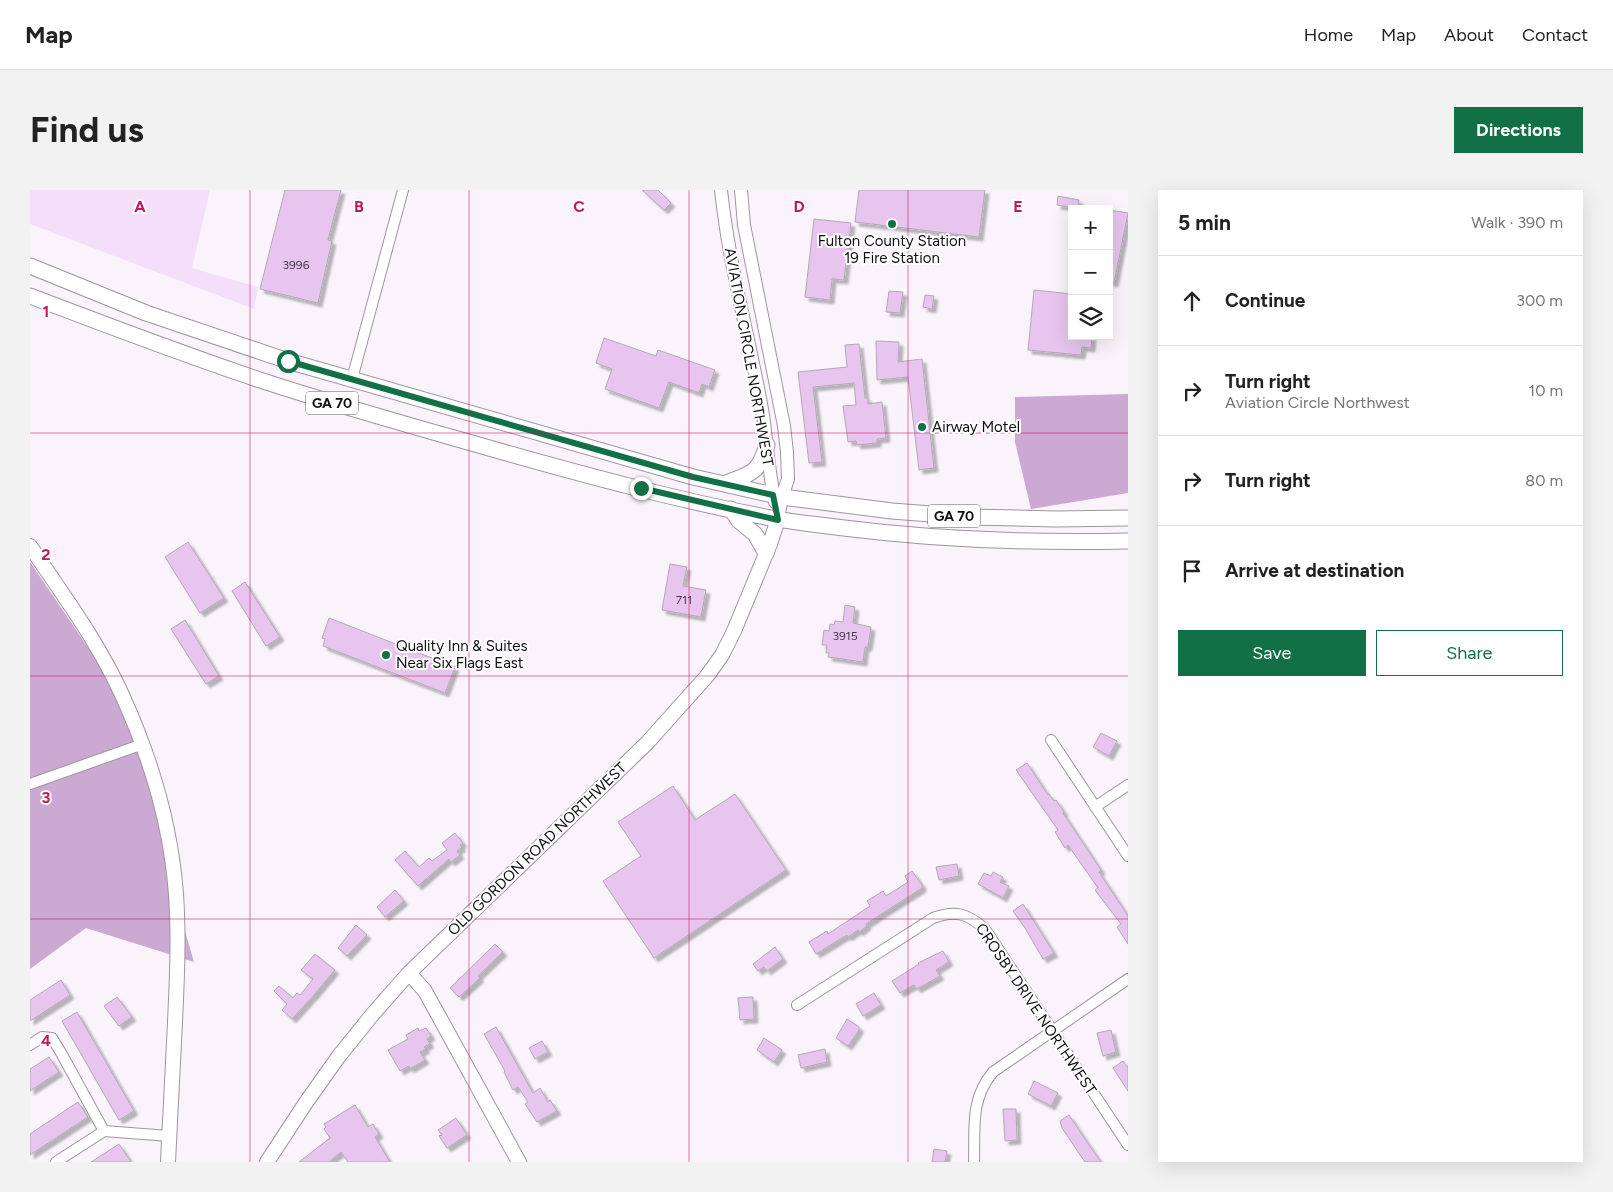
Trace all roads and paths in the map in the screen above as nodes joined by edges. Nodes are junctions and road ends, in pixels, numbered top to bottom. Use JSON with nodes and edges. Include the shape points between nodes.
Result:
{"nodes":[{"id":1,"x":403,"y":190,"type":"edge"},
{"id":2,"x":721,"y":190,"type":"edge"},
{"id":3,"x":741,"y":190,"type":"edge"},
{"id":4,"x":30,"y":266,"type":"edge"},
{"id":5,"x":30,"y":296,"type":"edge"},
{"id":6,"x":352,"y":379,"type":"junction"},
{"id":7,"x":766,"y":445,"type":"junction"},
{"id":8,"x":724,"y":484,"type":"junction"},
{"id":9,"x":777,"y":496,"type":"junction"},
{"id":10,"x":731,"y":509,"type":"junction"},
{"id":11,"x":1128,"y":518,"type":"edge"},
{"id":12,"x":778,"y":520,"type":"junction"},
{"id":13,"x":1128,"y":541,"type":"edge"},
{"id":14,"x":30,"y":546,"type":"edge"},
{"id":15,"x":766,"y":554,"type":"junction"},
{"id":16,"x":1051,"y":740,"type":"dead end"},
{"id":17,"x":143,"y":744,"type":"junction"},
{"id":18,"x":30,"y":784,"type":"edge"},
{"id":19,"x":1128,"y":784,"type":"edge"},
{"id":20,"x":1095,"y":807,"type":"junction"},
{"id":21,"x":1128,"y":856,"type":"edge"},
{"id":22,"x":409,"y":973,"type":"junction"},
{"id":23,"x":1128,"y":979,"type":"edge"},
{"id":24,"x":796,"y":1005,"type":"dead end"},
{"id":25,"x":1052,"y":1031,"type":"junction"},
{"id":26,"x":30,"y":1045,"type":"edge"},
{"id":27,"x":104,"y":1131,"type":"junction"},
{"id":28,"x":170,"y":1136,"type":"junction"},
{"id":29,"x":1128,"y":1145,"type":"edge"},
{"id":30,"x":56,"y":1162,"type":"edge"},
{"id":31,"x":168,"y":1162,"type":"edge"},
{"id":32,"x":267,"y":1162,"type":"edge"},
{"id":33,"x":519,"y":1162,"type":"edge"},
{"id":34,"x":974,"y":1162,"type":"edge"}],
"edges":[{"from":1,"to":6,"type":"street"},
{"from":2,"to":7,"type":"street","name":"AVIATION CIRCLE NORTHWEST"},
{"from":3,"to":9,"type":"street","name":"AVIATION CIRCLE NORTHWEST","via":[[744,225],[786,446],[788,479]]},
{"from":4,"to":6,"type":"main road","number":"GA 70","via":[[219,338]]},
{"from":5,"to":10,"type":"main road","number":"GA 70","via":[[168,348],[346,407],[592,476]]},
{"from":6,"to":8,"type":"main road","number":"GA 70"},
{"from":7,"to":8,"type":"main road","via":[[761,464],[753,472]]},
{"from":7,"to":9,"type":"street","name":"AVIATION CIRCLE NORTHWEST"},
{"from":8,"to":9,"type":"main road","number":"GA 70"},
{"from":9,"to":11,"type":"main road","number":"GA 70","via":[[970,517]]},
{"from":9,"to":12,"type":"street","name":"AVIATION CIRCLE NORTHWEST"},
{"from":10,"to":12,"type":"main road","number":"GA 70"},
{"from":10,"to":15,"type":"main road","via":[[754,534]]},
{"from":12,"to":13,"type":"main road","number":"GA 70","via":[[973,540]]},
{"from":12,"to":15,"type":"main road","name":"OLD GORDON ROAD NORTHWEST"},
{"from":14,"to":17,"type":"main road","via":[[100,651]]},
{"from":15,"to":22,"type":"main road","name":"OLD GORDON ROAD NORTHWEST","via":[[734,631],[707,676],[647,743]]},
{"from":16,"to":20,"type":"street"},
{"from":17,"to":18,"type":"street"},
{"from":17,"to":28,"type":"main road","via":[[169,841],[176,892],[178,943]]},
{"from":19,"to":20,"type":"street"},
{"from":20,"to":21,"type":"street"},
{"from":22,"to":32,"type":"main road","name":"OLD GORDON ROAD NORTHWEST","via":[[339,1056]]},
{"from":22,"to":33,"type":"main road","via":[[425,991]]},
{"from":23,"to":25,"type":"street"},
{"from":24,"to":25,"type":"street","name":"CROSBY DRIVE NORTHWEST","via":[[933,918],[960,914],[974,919],[985,929]]},
{"from":25,"to":29,"type":"street","name":"CROSBY DRIVE NORTHWEST"},
{"from":25,"to":34,"type":"street","via":[[985,1081],[976,1108]]},
{"from":26,"to":27,"type":"street","via":[[42,1037],[52,1038]]},
{"from":27,"to":28,"type":"street"},
{"from":27,"to":30,"type":"street"},
{"from":28,"to":31,"type":"main road"}]}
